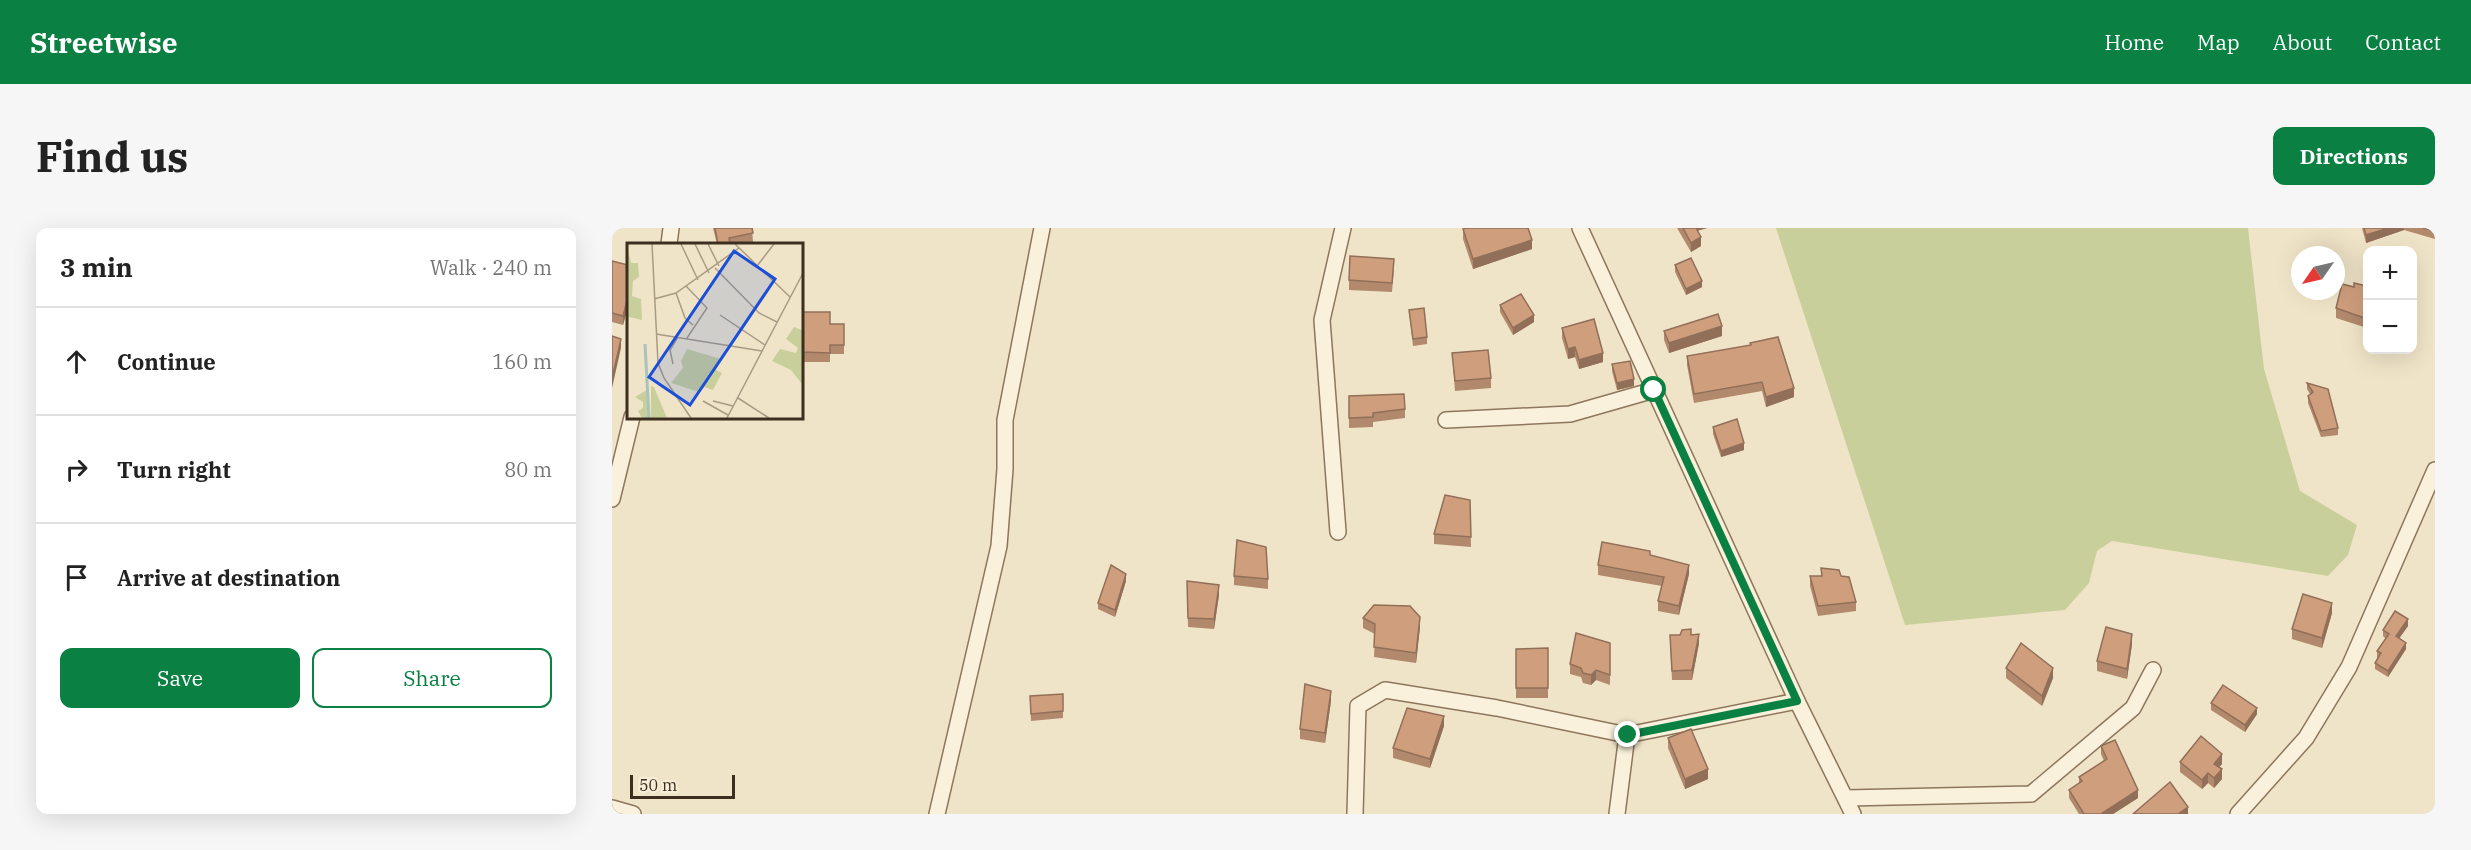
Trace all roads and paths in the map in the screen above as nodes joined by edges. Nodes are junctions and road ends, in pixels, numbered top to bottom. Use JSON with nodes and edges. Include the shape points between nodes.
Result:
{"nodes":[{"id":1,"x":671,"y":228,"type":"edge"},
{"id":2,"x":1042,"y":228,"type":"edge"},
{"id":3,"x":1343,"y":228,"type":"edge"},
{"id":4,"x":1580,"y":228,"type":"edge"},
{"id":5,"x":669,"y":243,"type":"edge"},
{"id":6,"x":1654,"y":390,"type":"junction"},
{"id":7,"x":632,"y":418,"type":"edge"},
{"id":8,"x":1446,"y":420,"type":"dead end"},
{"id":9,"x":2435,"y":471,"type":"edge"},
{"id":10,"x":613,"y":494,"type":"edge"},
{"id":11,"x":1338,"y":532,"type":"dead end"},
{"id":12,"x":2153,"y":670,"type":"dead end"},
{"id":13,"x":1797,"y":701,"type":"junction"},
{"id":14,"x":1628,"y":735,"type":"junction"},
{"id":15,"x":1846,"y":798,"type":"junction"},
{"id":16,"x":612,"y":808,"type":"edge"},
{"id":17,"x":633,"y":814,"type":"edge"},
{"id":18,"x":937,"y":814,"type":"edge"},
{"id":19,"x":1355,"y":814,"type":"edge"},
{"id":20,"x":1617,"y":814,"type":"edge"},
{"id":21,"x":1854,"y":814,"type":"edge"},
{"id":22,"x":2238,"y":814,"type":"edge"}],
"edges":[{"from":1,"to":5,"type":"street"},
{"from":2,"to":18,"type":"street","via":[[1005,420],[999,546]]},
{"from":3,"to":11,"type":"street","via":[[1322,320]]},
{"from":4,"to":6,"type":"street"},
{"from":6,"to":8,"type":"street","via":[[1570,414]]},
{"from":6,"to":13,"type":"street"},
{"from":7,"to":10,"type":"street"},
{"from":9,"to":22,"type":"street","via":[[2349,667],[2306,738]]},
{"from":12,"to":15,"type":"street","via":[[2133,708],[2031,794]]},
{"from":13,"to":14,"type":"street"},
{"from":13,"to":15,"type":"street"},
{"from":14,"to":19,"type":"street","via":[[1384,690],[1358,706]]},
{"from":14,"to":20,"type":"street"},
{"from":15,"to":21,"type":"street"},
{"from":16,"to":17,"type":"street"}]}
